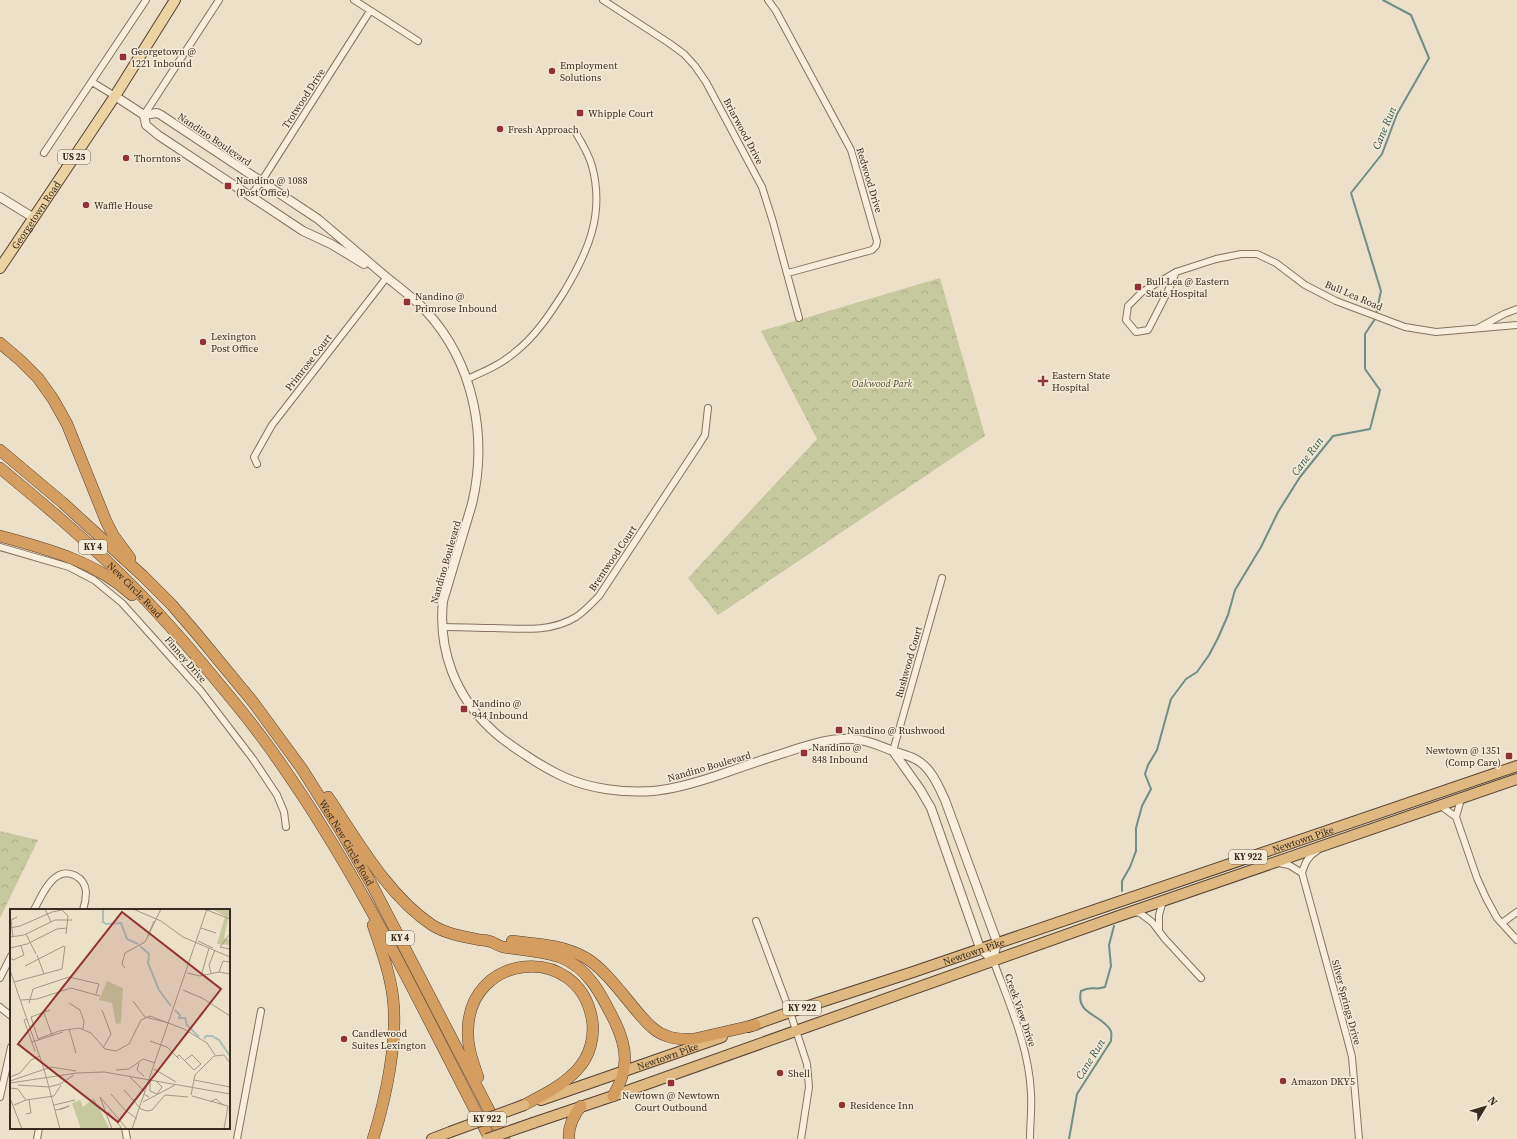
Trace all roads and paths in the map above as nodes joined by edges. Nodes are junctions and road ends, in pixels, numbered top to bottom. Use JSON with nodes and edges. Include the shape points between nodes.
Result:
{"nodes":[{"id":1,"x":146,"y":0,"type":"edge"},
{"id":2,"x":175,"y":0,"type":"edge"},
{"id":3,"x":220,"y":0,"type":"edge"},
{"id":4,"x":354,"y":0,"type":"edge"},
{"id":5,"x":603,"y":0,"type":"edge"},
{"id":6,"x":768,"y":0,"type":"edge"},
{"id":7,"x":370,"y":11,"type":"junction"},
{"id":8,"x":418,"y":42,"type":"dead end"},
{"id":9,"x":92,"y":82,"type":"junction"},
{"id":10,"x":115,"y":96,"type":"junction"},
{"id":11,"x":144,"y":115,"type":"junction"},
{"id":12,"x":576,"y":133,"type":"dead end"},
{"id":13,"x":44,"y":153,"type":"dead end"},
{"id":14,"x":261,"y":182,"type":"junction"},
{"id":15,"x":251,"y":195,"type":"junction"},
{"id":16,"x":0,"y":197,"type":"edge"},
{"id":17,"x":34,"y":218,"type":"junction"},
{"id":18,"x":350,"y":252,"type":"junction"},
{"id":19,"x":0,"y":268,"type":"edge"},
{"id":20,"x":1176,"y":272,"type":"junction"},
{"id":21,"x":788,"y":273,"type":"junction"},
{"id":22,"x":387,"y":277,"type":"junction"},
{"id":23,"x":1517,"y":309,"type":"edge"},
{"id":24,"x":799,"y":318,"type":"dead end"},
{"id":25,"x":1517,"y":325,"type":"edge"},
{"id":26,"x":1475,"y":330,"type":"junction"},
{"id":27,"x":0,"y":343,"type":"edge"},
{"id":28,"x":467,"y":379,"type":"junction"},
{"id":29,"x":708,"y":408,"type":"dead end"},
{"id":30,"x":0,"y":450,"type":"edge"},
{"id":31,"x":257,"y":464,"type":"dead end"},
{"id":32,"x":0,"y":468,"type":"edge"},
{"id":33,"x":0,"y":536,"type":"edge"},
{"id":34,"x":0,"y":547,"type":"edge"},
{"id":35,"x":143,"y":576,"type":"junction"},
{"id":36,"x":942,"y":578,"type":"dead end"},
{"id":37,"x":442,"y":627,"type":"junction"},
{"id":38,"x":178,"y":635,"type":"junction"},
{"id":39,"x":893,"y":751,"type":"junction"},
{"id":40,"x":1517,"y":766,"type":"edge"},
{"id":41,"x":302,"y":769,"type":"junction"},
{"id":42,"x":1517,"y":780,"type":"edge"},
{"id":43,"x":1461,"y":799,"type":"junction"},
{"id":44,"x":1441,"y":806,"type":"junction"},
{"id":45,"x":1456,"y":817,"type":"junction"},
{"id":46,"x":1361,"y":819,"type":"junction"},
{"id":47,"x":286,"y":826,"type":"dead end"},
{"id":48,"x":1326,"y":845,"type":"junction"},
{"id":49,"x":1272,"y":864,"type":"junction"},
{"id":50,"x":1302,"y":873,"type":"junction"},
{"id":51,"x":358,"y":885,"type":"junction"},
{"id":52,"x":1163,"y":901,"type":"junction"},
{"id":53,"x":34,"y":909,"type":"edge"},
{"id":54,"x":84,"y":909,"type":"edge"},
{"id":55,"x":1130,"y":912,"type":"junction"},
{"id":56,"x":1517,"y":912,"type":"edge"},
{"id":57,"x":756,"y":921,"type":"dead end"},
{"id":58,"x":1502,"y":923,"type":"junction"},
{"id":59,"x":1159,"y":930,"type":"junction"},
{"id":60,"x":1517,"y":940,"type":"edge"},
{"id":61,"x":492,"y":942,"type":"junction"},
{"id":62,"x":997,"y":942,"type":"junction"},
{"id":63,"x":980,"y":948,"type":"junction"},
{"id":64,"x":10,"y":958,"type":"edge"},
{"id":65,"x":993,"y":960,"type":"junction"},
{"id":66,"x":0,"y":978,"type":"edge"},
{"id":67,"x":1201,"y":978,"type":"dead end"},
{"id":68,"x":0,"y":1007,"type":"edge"},
{"id":69,"x":262,"y":1011,"type":"dead end"},
{"id":70,"x":790,"y":1012,"type":"junction"},
{"id":71,"x":10,"y":1015,"type":"edge"},
{"id":72,"x":755,"y":1025,"type":"junction"},
{"id":73,"x":796,"y":1030,"type":"junction"},
{"id":74,"x":10,"y":1052,"type":"edge"},
{"id":75,"x":625,"y":1071,"type":"junction"},
{"id":76,"x":613,"y":1096,"type":"junction"},
{"id":77,"x":0,"y":1097,"type":"edge"},
{"id":78,"x":524,"y":1106,"type":"junction"},
{"id":79,"x":581,"y":1106,"type":"junction"},
{"id":80,"x":490,"y":1112,"type":"junction"},
{"id":81,"x":39,"y":1129,"type":"edge"},
{"id":82,"x":125,"y":1129,"type":"edge"},
{"id":83,"x":37,"y":1139,"type":"edge"},
{"id":84,"x":127,"y":1139,"type":"edge"},
{"id":85,"x":236,"y":1139,"type":"edge"},
{"id":86,"x":373,"y":1139,"type":"edge"},
{"id":87,"x":432,"y":1139,"type":"edge"},
{"id":88,"x":488,"y":1139,"type":"edge"},
{"id":89,"x":504,"y":1139,"type":"edge"},
{"id":90,"x":570,"y":1139,"type":"edge"},
{"id":91,"x":801,"y":1139,"type":"edge"},
{"id":92,"x":1030,"y":1139,"type":"edge"},
{"id":93,"x":1359,"y":1139,"type":"edge"}],
"edges":[{"from":1,"to":9,"type":"street"},
{"from":2,"to":10,"type":"main road","name":"Georgetown Road","number":"US 25"},
{"from":3,"to":11,"type":"street"},
{"from":4,"to":7,"type":"street"},
{"from":5,"to":21,"type":"street","name":"Briarwood Drive","via":[[684,54],[706,82],[762,187]]},
{"from":6,"to":21,"type":"street","name":"Redwood Drive","via":[[851,150],[877,241],[872,250]]},
{"from":7,"to":8,"type":"street"},
{"from":7,"to":14,"type":"street","name":"Trotwood Drive"},
{"from":9,"to":10,"type":"street"},
{"from":9,"to":13,"type":"street"},
{"from":10,"to":11,"type":"street","name":"Nandino Boulevard"},
{"from":10,"to":17,"type":"main road","name":"Georgetown Road","number":"US 25"},
{"from":11,"to":14,"type":"street","name":"Nandino Boulevard","via":[[157,112],[161,114]]},
{"from":11,"to":15,"type":"street","name":"Nandino Boulevard","via":[[146,125],[154,132]]},
{"from":12,"to":28,"type":"street","via":[[592,165],[595,185],[595,218],[586,251],[556,305],[529,341],[488,370]]},
{"from":14,"to":15,"type":"street","name":"Trotwood Drive"},
{"from":14,"to":18,"type":"street","name":"Nandino Boulevard","via":[[318,219]]},
{"from":15,"to":18,"type":"street","name":"Nandino Boulevard","via":[[303,231]]},
{"from":16,"to":17,"type":"street"},
{"from":17,"to":19,"type":"main road","name":"Georgetown Road","number":"US 25"},
{"from":18,"to":22,"type":"street","name":"Nandino Boulevard"},
{"from":20,"to":20,"type":"street","name":"Bull Lea Road","via":[[1142,292],[1128,306],[1126,320],[1136,332],[1148,330]]},
{"from":20,"to":26,"type":"street","name":"Bull Lea Road","via":[[1216,259],[1257,254],[1276,263],[1305,285],[1405,328],[1436,332]]},
{"from":21,"to":24,"type":"street","name":"Briarwood Drive"},
{"from":22,"to":28,"type":"street","name":"Nandino Boulevard","via":[[427,312],[458,360]]},
{"from":22,"to":31,"type":"street","name":"Primrose Court","via":[[272,425],[254,457]]},
{"from":23,"to":26,"type":"street","name":"Bull Lea Road"},
{"from":25,"to":26,"type":"street","name":"Bull Lea Road"},
{"from":27,"to":35,"type":"highway","via":[[32,372],[53,398],[67,424],[113,535]]},
{"from":28,"to":37,"type":"street","name":"Nandino Boulevard","via":[[477,420],[478,470],[472,504],[443,601]]},
{"from":29,"to":37,"type":"street","name":"Brentwood Court","via":[[705,435],[599,596],[586,609],[563,623],[531,630]]},
{"from":30,"to":35,"type":"highway","name":"New Circle Road","number":"KY 4"},
{"from":32,"to":38,"type":"highway","name":"New Circle Road","number":"KY 4","via":[[89,544]]},
{"from":33,"to":38,"type":"highway","via":[[68,556],[94,568],[123,587]]},
{"from":34,"to":47,"type":"street","name":"Finney Drive","via":[[69,567],[94,580],[122,603],[201,691],[253,759],[277,795]]},
{"from":35,"to":41,"type":"highway","name":"West New Circle Road","number":"KY 4","via":[[172,605],[230,674]]},
{"from":36,"to":39,"type":"street","name":"Rushwood Court"},
{"from":37,"to":39,"type":"street","name":"Nandino Boulevard","via":[[453,677],[479,718],[494,733],[548,769],[582,783],[615,790],[653,791],[679,787],[810,744],[834,740],[870,742]]},
{"from":38,"to":51,"type":"highway","name":"West New Circle Road","number":"KY 4","via":[[249,720],[283,766]]},
{"from":39,"to":62,"type":"street","name":"Nandino Boulevard","via":[[921,763],[939,786]]},
{"from":39,"to":63,"type":"street","via":[[931,808]]},
{"from":40,"to":46,"type":"highway","name":"Newtown Pike","number":"KY 922"},
{"from":41,"to":61,"type":"highway","via":[[318,782],[381,874],[406,905],[434,926],[450,933]]},
{"from":41,"to":80,"type":"highway","name":"West New Circle Road","number":"KY 4","via":[[372,885]]},
{"from":42,"to":43,"type":"highway","name":"Newtown Pike","number":"KY 922"},
{"from":43,"to":44,"type":"highway","name":"Newtown Pike","number":"KY 922"},
{"from":43,"to":45,"type":"street"},
{"from":44,"to":45,"type":"street"},
{"from":44,"to":48,"type":"highway","name":"Newtown Pike","number":"KY 922"},
{"from":45,"to":58,"type":"street","via":[[1477,878]]},
{"from":46,"to":48,"type":"highway","via":[[1356,827],[1336,836]]},
{"from":46,"to":62,"type":"highway","name":"Newtown Pike","number":"KY 922"},
{"from":48,"to":49,"type":"highway","name":"Newtown Pike","number":"KY 922"},
{"from":48,"to":50,"type":"street","via":[[1311,855]]},
{"from":49,"to":50,"type":"street","via":[[1289,864]]},
{"from":49,"to":52,"type":"highway","name":"Newtown Pike","number":"KY 922"},
{"from":50,"to":93,"type":"street","name":"Silver Springs Drive","via":[[1352,1057]]},
{"from":51,"to":86,"type":"highway","via":[[389,975],[395,1018],[392,1056]]},
{"from":51,"to":88,"type":"highway","name":"West New Circle Road","number":"KY 4"},
{"from":52,"to":55,"type":"highway","name":"Newtown Pike","number":"KY 922"},
{"from":52,"to":59,"type":"street","via":[[1159,915]]},
{"from":53,"to":54,"type":"street","via":[[52,881],[62,873],[68,873],[74,874],[84,884]]},
{"from":55,"to":59,"type":"street","via":[[1140,913]]},
{"from":55,"to":65,"type":"highway","name":"Newtown Pike","number":"KY 922"},
{"from":56,"to":58,"type":"street"},
{"from":57,"to":70,"type":"street"},
{"from":58,"to":60,"type":"street"},
{"from":59,"to":67,"type":"street"},
{"from":61,"to":72,"type":"highway","via":[[503,940],[548,945],[569,950],[586,959],[605,975],[652,1028],[666,1036],[694,1039]]},
{"from":61,"to":75,"type":"highway","via":[[559,957],[573,963],[584,972],[595,984],[619,1031],[626,1058]]},
{"from":62,"to":63,"type":"highway","name":"Newtown Pike","number":"KY 922"},
{"from":62,"to":65,"type":"street"},
{"from":63,"to":65,"type":"street"},
{"from":63,"to":70,"type":"highway","name":"Newtown Pike","number":"KY 922"},
{"from":64,"to":66,"type":"street"},
{"from":65,"to":73,"type":"highway","name":"Newtown Pike","number":"KY 922"},
{"from":65,"to":92,"type":"street","name":"Creek View Drive","via":[[1024,1050],[1031,1093]]},
{"from":68,"to":71,"type":"street"},
{"from":69,"to":85,"type":"street"},
{"from":70,"to":72,"type":"highway","name":"Newtown Pike","number":"KY 922"},
{"from":70,"to":73,"type":"street"},
{"from":72,"to":75,"type":"highway","name":"Newtown Pike","number":"KY 922"},
{"from":73,"to":76,"type":"highway","name":"Newtown Pike","number":"KY 922"},
{"from":73,"to":91,"type":"street","via":[[807,1064],[809,1087]]},
{"from":74,"to":77,"type":"street"},
{"from":75,"to":76,"type":"highway"},
{"from":75,"to":78,"type":"highway","name":"Newtown Pike","number":"KY 922"},
{"from":76,"to":79,"type":"highway","name":"Newtown Pike","number":"KY 922"},
{"from":78,"to":80,"type":"highway","via":[[558,1086],[578,1068],[591,1046],[593,1035],[591,1014],[582,993],[559,972],[540,966],[519,967],[502,973],[479,993],[470,1010],[470,1053]]},
{"from":78,"to":87,"type":"highway","name":"Newtown Pike","number":"KY 922","bridge":true},
{"from":79,"to":88,"type":"highway","name":"Newtown Pike","number":"KY 922","bridge":true},
{"from":79,"to":90,"type":"highway","via":[[572,1118]]},
{"from":80,"to":89,"type":"highway","name":"West New Circle Road","number":"KY 4"},
{"from":81,"to":83,"type":"street"},
{"from":82,"to":84,"type":"street"}]}
